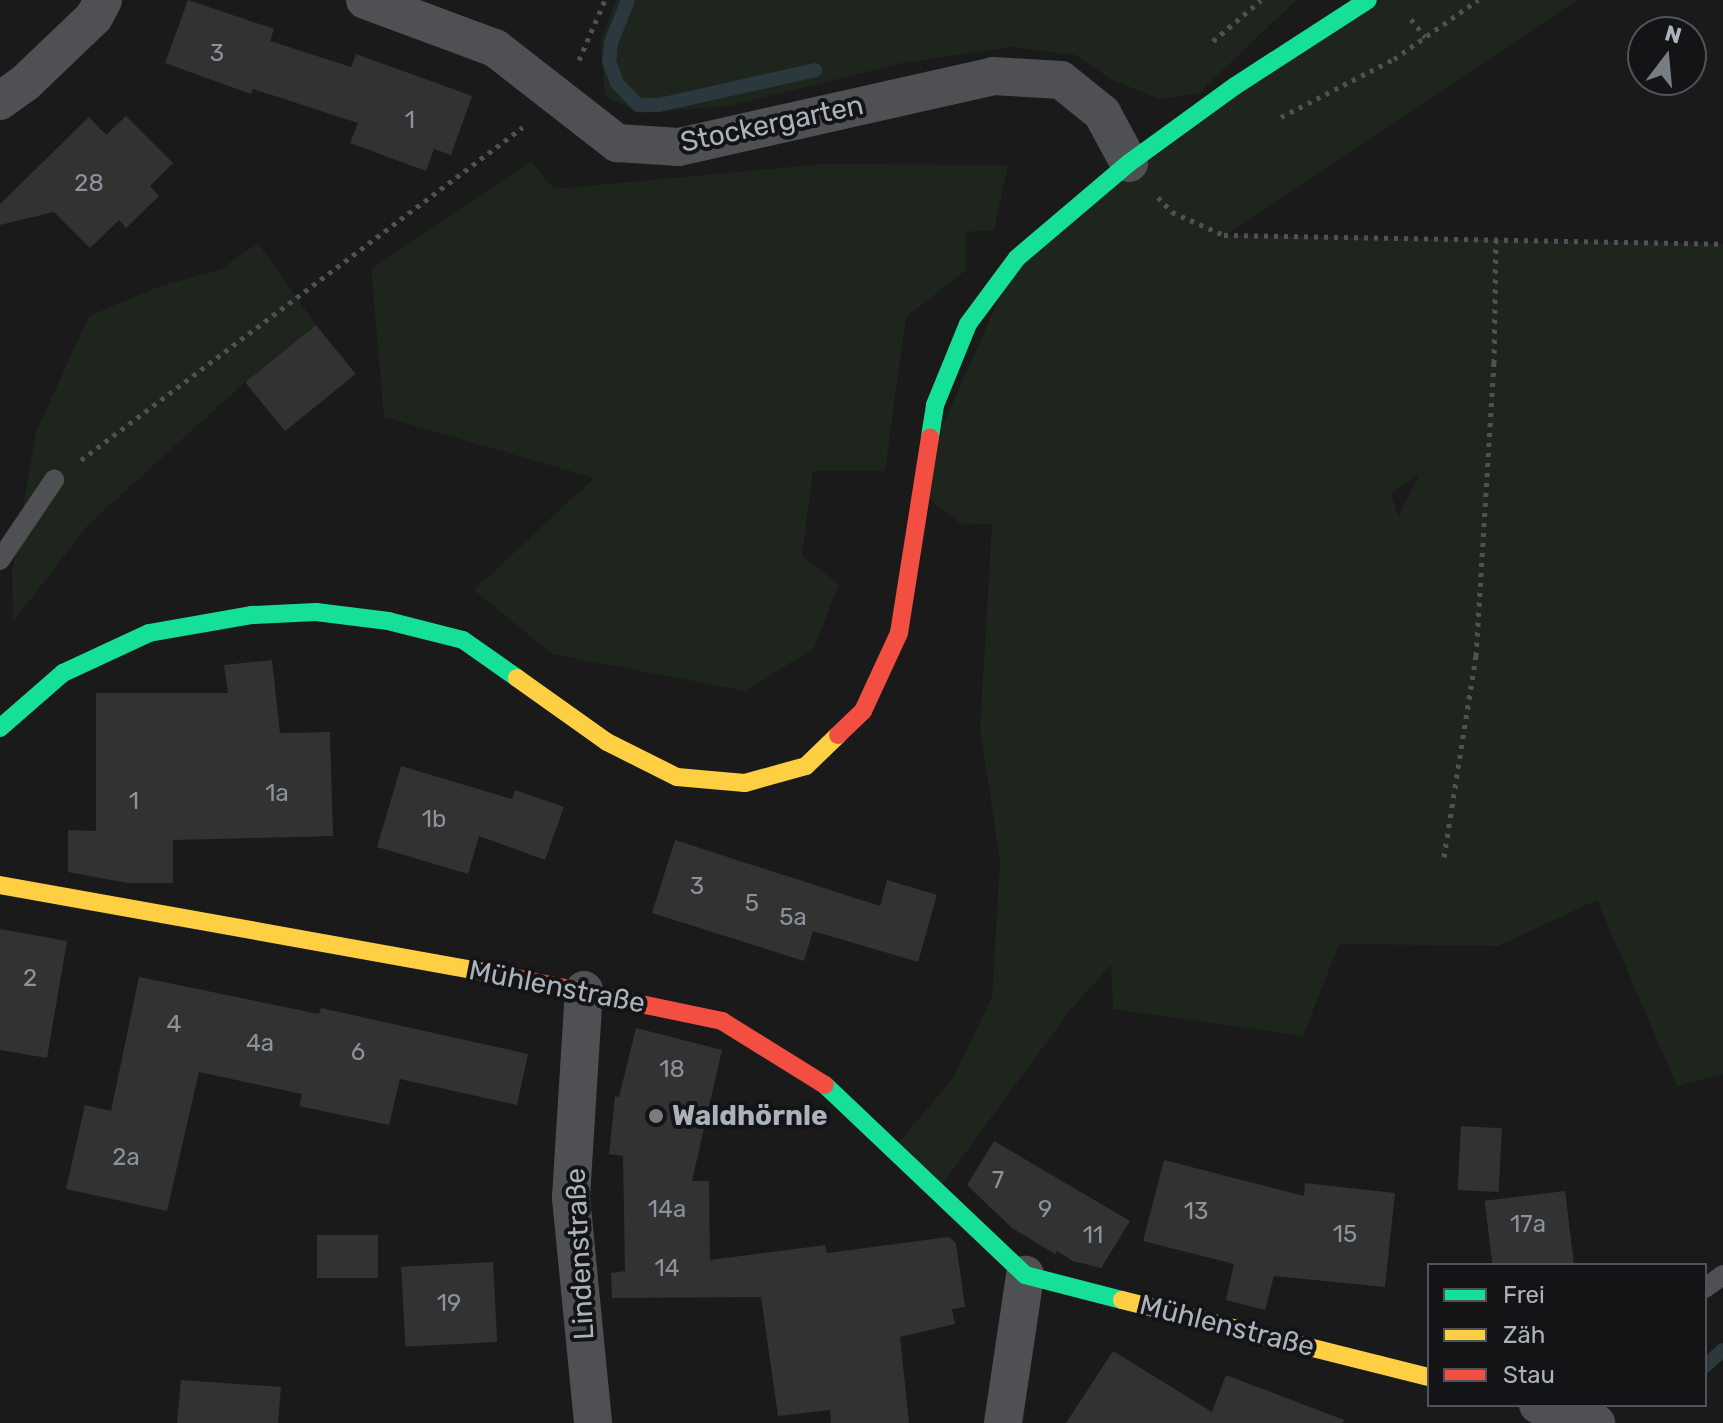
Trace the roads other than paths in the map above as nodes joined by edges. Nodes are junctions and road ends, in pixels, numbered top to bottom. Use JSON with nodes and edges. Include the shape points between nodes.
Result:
{"nodes":[{"id":1,"x":103,"y":0,"type":"edge"},
{"id":2,"x":365,"y":0,"type":"edge"},
{"id":3,"x":1368,"y":0,"type":"edge"},
{"id":4,"x":0,"y":101,"type":"edge"},
{"id":5,"x":1129,"y":163,"type":"junction"},
{"id":6,"x":54,"y":480,"type":"road end"},
{"id":7,"x":0,"y":560,"type":"edge"},
{"id":8,"x":0,"y":728,"type":"edge"},
{"id":9,"x":0,"y":885,"type":"edge"},
{"id":10,"x":584,"y":990,"type":"junction"},
{"id":11,"x":1025,"y":1275,"type":"junction"},
{"id":12,"x":1427,"y":1376,"type":"edge"},
{"id":13,"x":1549,"y":1407,"type":"edge"},
{"id":14,"x":1586,"y":1414,"type":"edge"},
{"id":15,"x":593,"y":1423,"type":"edge"},
{"id":16,"x":1003,"y":1423,"type":"edge"}],
"edges":[{"from":1,"to":4,"type":"street","via":[[94,17]]},
{"from":2,"to":5,"type":"street","name":"Stockergarten","via":[[495,48],[617,143],[679,147],[993,76],[1061,80],[1102,113]]},
{"from":3,"to":5,"type":"main road"},
{"from":5,"to":8,"type":"main road","via":[[1017,258],[968,324],[935,405],[899,633],[863,711],[806,766],[745,783],[677,777],[607,742],[463,640],[388,621],[316,612],[252,615],[149,633],[63,673]]},
{"from":6,"to":7,"type":"lane"},
{"from":9,"to":10,"type":"main road","name":"Mühlenstraße"},
{"from":10,"to":11,"type":"main road","name":"Mühlenstraße","via":[[722,1021],[833,1090]]},
{"from":10,"to":15,"type":"street","name":"Lindenstraße","via":[[571,1198]]},
{"from":11,"to":12,"type":"main road","name":"Mühlenstraße"},
{"from":11,"to":16,"type":"street"},
{"from":13,"to":14,"type":"street"}]}
